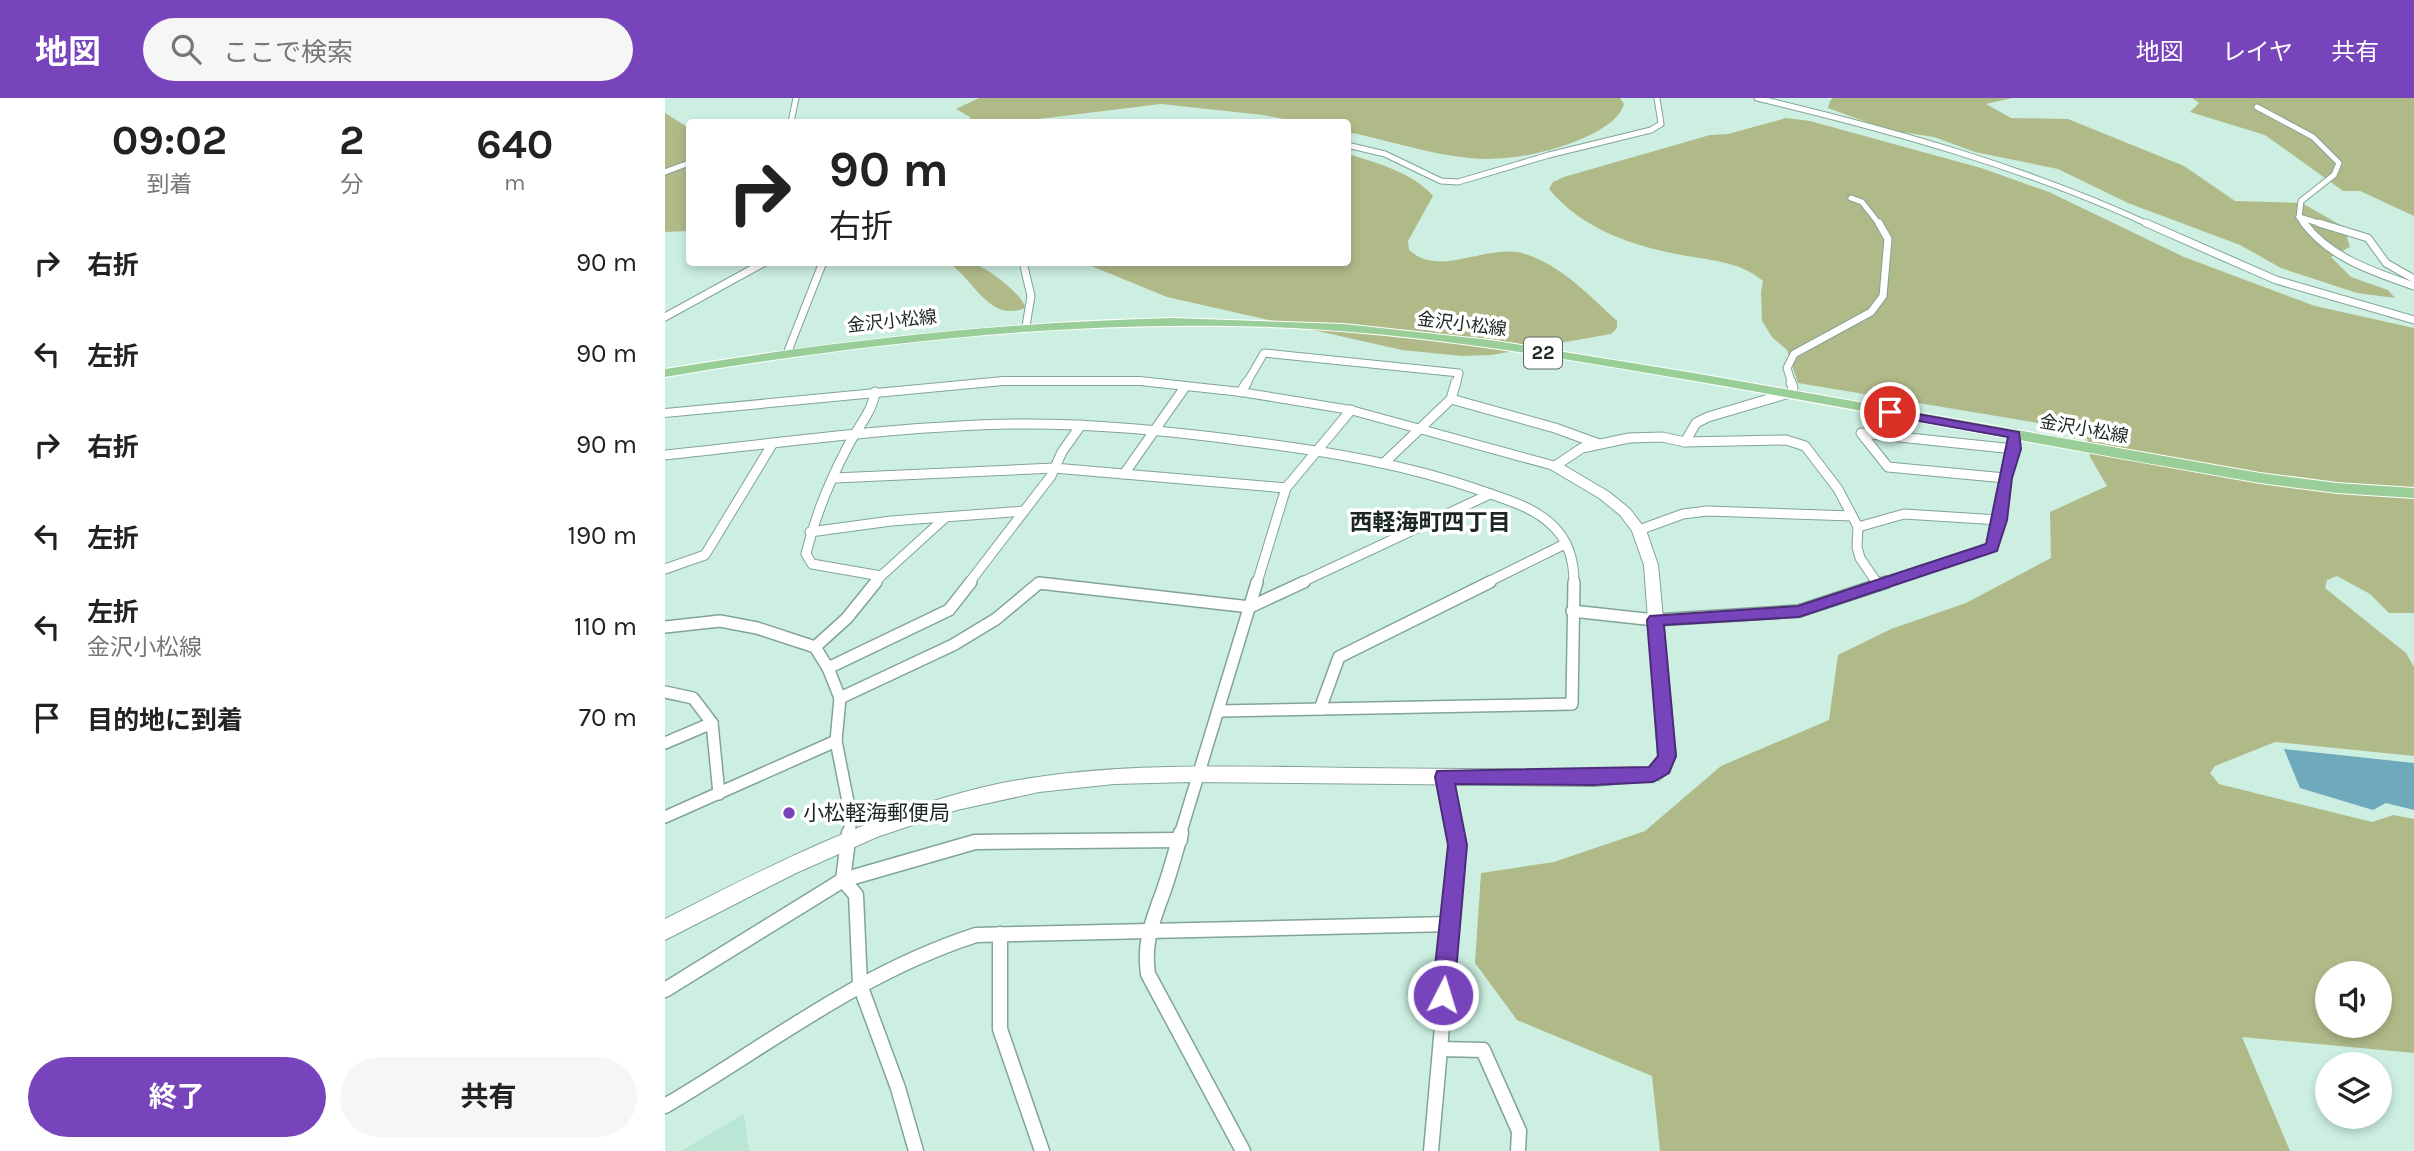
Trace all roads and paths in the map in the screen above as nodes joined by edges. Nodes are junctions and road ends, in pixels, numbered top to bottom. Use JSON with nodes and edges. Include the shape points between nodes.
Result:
{"nodes":[{"id":1,"x":796,"y":98,"type":"edge"},
{"id":2,"x":1657,"y":98,"type":"edge"},
{"id":3,"x":1757,"y":98,"type":"edge"},
{"id":4,"x":2257,"y":107,"type":"dead end"},
{"id":5,"x":792,"y":119,"type":"edge"},
{"id":6,"x":1351,"y":146,"type":"edge"},
{"id":7,"x":686,"y":164,"type":"edge"},
{"id":8,"x":665,"y":172,"type":"edge"},
{"id":9,"x":1851,"y":198,"type":"dead end"},
{"id":10,"x":2299,"y":217,"type":"junction"},
{"id":11,"x":758,"y":266,"type":"edge"},
{"id":12,"x":821,"y":266,"type":"edge"},
{"id":13,"x":1024,"y":266,"type":"edge"},
{"id":14,"x":2414,"y":279,"type":"edge"},
{"id":15,"x":2414,"y":286,"type":"edge"},
{"id":16,"x":665,"y":317,"type":"edge"},
{"id":17,"x":2414,"y":320,"type":"edge"},
{"id":18,"x":1027,"y":323,"type":"junction"},
{"id":19,"x":790,"y":348,"type":"junction"},
{"id":20,"x":665,"y":365,"type":"edge"},
{"id":21,"x":665,"y":373,"type":"edge"},
{"id":22,"x":1185,"y":387,"type":"junction"},
{"id":23,"x":1790,"y":391,"type":"junction"},
{"id":24,"x":875,"y":392,"type":"junction"},
{"id":25,"x":1241,"y":392,"type":"junction"},
{"id":26,"x":1451,"y":399,"type":"junction"},
{"id":27,"x":1351,"y":410,"type":"junction"},
{"id":28,"x":665,"y":413,"type":"edge"},
{"id":29,"x":1081,"y":425,"type":"junction"},
{"id":30,"x":1419,"y":428,"type":"junction"},
{"id":31,"x":1155,"y":429,"type":"junction"},
{"id":32,"x":854,"y":435,"type":"junction"},
{"id":33,"x":1685,"y":442,"type":"junction"},
{"id":34,"x":2014,"y":442,"type":"junction"},
{"id":35,"x":773,"y":443,"type":"junction"},
{"id":36,"x":1599,"y":444,"type":"junction"},
{"id":37,"x":1316,"y":450,"type":"junction"},
{"id":38,"x":665,"y":455,"type":"edge"},
{"id":39,"x":1384,"y":463,"type":"junction"},
{"id":40,"x":1555,"y":466,"type":"junction"},
{"id":41,"x":1054,"y":468,"type":"junction"},
{"id":42,"x":1124,"y":474,"type":"junction"},
{"id":43,"x":835,"y":478,"type":"junction"},
{"id":44,"x":2005,"y":478,"type":"junction"},
{"id":45,"x":2414,"y":484,"type":"edge"},
{"id":46,"x":1286,"y":488,"type":"junction"},
{"id":47,"x":2414,"y":493,"type":"edge"},
{"id":48,"x":1490,"y":494,"type":"junction"},
{"id":49,"x":1024,"y":511,"type":"junction"},
{"id":50,"x":1852,"y":516,"type":"junction"},
{"id":51,"x":946,"y":517,"type":"junction"},
{"id":52,"x":1999,"y":520,"type":"junction"},
{"id":53,"x":1858,"y":527,"type":"junction"},
{"id":54,"x":1639,"y":530,"type":"junction"},
{"id":55,"x":810,"y":532,"type":"junction"},
{"id":56,"x":1565,"y":544,"type":"junction"},
{"id":57,"x":665,"y":569,"type":"edge"},
{"id":58,"x":881,"y":576,"type":"junction"},
{"id":59,"x":1878,"y":585,"type":"junction"},
{"id":60,"x":1250,"y":607,"type":"junction"},
{"id":61,"x":1572,"y":611,"type":"junction"},
{"id":62,"x":1655,"y":620,"type":"junction"},
{"id":63,"x":665,"y":627,"type":"edge"},
{"id":64,"x":815,"y":647,"type":"junction"},
{"id":65,"x":828,"y":668,"type":"junction"},
{"id":66,"x":665,"y":692,"type":"edge"},
{"id":67,"x":840,"y":698,"type":"junction"},
{"id":68,"x":1320,"y":709,"type":"junction"},
{"id":69,"x":1219,"y":711,"type":"junction"},
{"id":70,"x":712,"y":723,"type":"junction"},
{"id":71,"x":836,"y":741,"type":"junction"},
{"id":72,"x":665,"y":743,"type":"edge"},
{"id":73,"x":1200,"y":774,"type":"junction"},
{"id":74,"x":1444,"y":777,"type":"junction"},
{"id":75,"x":719,"y":794,"type":"junction"},
{"id":76,"x":665,"y":817,"type":"edge"},
{"id":77,"x":849,"y":838,"type":"junction"},
{"id":78,"x":1179,"y":840,"type":"junction"},
{"id":79,"x":843,"y":880,"type":"junction"},
{"id":80,"x":1450,"y":924,"type":"junction"},
{"id":81,"x":1146,"y":929,"type":"junction"},
{"id":82,"x":665,"y":930,"type":"edge"},
{"id":83,"x":1000,"y":934,"type":"junction"},
{"id":84,"x":860,"y":985,"type":"junction"},
{"id":85,"x":665,"y":990,"type":"edge"},
{"id":86,"x":1441,"y":1049,"type":"junction"},
{"id":87,"x":665,"y":1105,"type":"edge"},
{"id":88,"x":916,"y":1151,"type":"edge"},
{"id":89,"x":1042,"y":1151,"type":"edge"},
{"id":90,"x":1243,"y":1151,"type":"edge"},
{"id":91,"x":1431,"y":1151,"type":"edge"},
{"id":92,"x":1518,"y":1151,"type":"edge"}],
"edges":[{"from":1,"to":5,"type":"street"},
{"from":2,"to":6,"type":"street","via":[[1661,124],[1651,130],[1458,182],[1441,180],[1385,154]]},
{"from":3,"to":17,"type":"street","via":[[2031,176],[2258,273]]},
{"from":4,"to":10,"type":"street","via":[[2333,152],[2339,163],[2334,175],[2301,201]]},
{"from":7,"to":8,"type":"street"},
{"from":9,"to":23,"type":"street","via":[[1872,212],[1888,239],[1883,296],[1871,312],[1794,354],[1787,368]]},
{"from":10,"to":14,"type":"street","via":[[2368,238],[2386,263]]},
{"from":10,"to":15,"type":"street","via":[[2309,232],[2333,251]]},
{"from":11,"to":16,"type":"street"},
{"from":12,"to":19,"type":"street"},
{"from":13,"to":18,"type":"street","via":[[1031,296]]},
{"from":18,"to":19,"type":"main road","name":"金沢小松線","number":"22"},
{"from":18,"to":23,"type":"main road","name":"金沢小松線","number":"22","via":[[1336,327],[1541,352]]},
{"from":19,"to":20,"type":"main road","name":"金沢小松線","number":"22"},
{"from":19,"to":21,"type":"main road","name":"金沢小松線","number":"22"},
{"from":22,"to":24,"type":"street","via":[[1050,379]]},
{"from":22,"to":25,"type":"street"},
{"from":22,"to":31,"type":"street"},
{"from":23,"to":33,"type":"street","via":[[1708,417],[1696,424]]},
{"from":23,"to":34,"type":"main road","name":"金沢小松線","number":"22"},
{"from":23,"to":45,"type":"main road","name":"金沢小松線","number":"22","via":[[2287,474]]},
{"from":24,"to":28,"type":"street"},
{"from":24,"to":32,"type":"street","via":[[874,405]]},
{"from":25,"to":26,"type":"street","via":[[1264,353],[1459,373]]},
{"from":25,"to":27,"type":"street"},
{"from":26,"to":30,"type":"street"},
{"from":26,"to":36,"type":"street"},
{"from":27,"to":30,"type":"street"},
{"from":27,"to":37,"type":"street"},
{"from":29,"to":31,"type":"street"},
{"from":29,"to":32,"type":"street","via":[[1013,424]]},
{"from":29,"to":41,"type":"street"},
{"from":30,"to":39,"type":"street"},
{"from":30,"to":40,"type":"street"},
{"from":31,"to":37,"type":"street"},
{"from":31,"to":42,"type":"street"},
{"from":32,"to":35,"type":"street"},
{"from":32,"to":43,"type":"street"},
{"from":33,"to":36,"type":"street","via":[[1662,437]]},
{"from":33,"to":50,"type":"street","via":[[1786,440],[1805,446]]},
{"from":34,"to":44,"type":"street"},
{"from":34,"to":44,"type":"street","via":[[1861,433],[1888,467]]},
{"from":34,"to":47,"type":"main road","name":"金沢小松線","number":"22","via":[[2288,483]]},
{"from":35,"to":38,"type":"street"},
{"from":35,"to":57,"type":"street","via":[[705,555]]},
{"from":36,"to":40,"type":"street","via":[[1582,448]]},
{"from":37,"to":39,"type":"street"},
{"from":37,"to":46,"type":"street"},
{"from":39,"to":48,"type":"street"},
{"from":40,"to":54,"type":"street","via":[[1604,495]]},
{"from":41,"to":42,"type":"street"},
{"from":41,"to":43,"type":"street"},
{"from":41,"to":49,"type":"street"},
{"from":42,"to":46,"type":"street"},
{"from":43,"to":55,"type":"street"},
{"from":44,"to":52,"type":"street"},
{"from":46,"to":60,"type":"street"},
{"from":48,"to":56,"type":"street","via":[[1551,524]]},
{"from":48,"to":60,"type":"street"},
{"from":49,"to":51,"type":"street"},
{"from":49,"to":65,"type":"street","via":[[949,610]]},
{"from":50,"to":53,"type":"street"},
{"from":50,"to":54,"type":"street","via":[[1683,513]]},
{"from":51,"to":55,"type":"street"},
{"from":51,"to":58,"type":"street"},
{"from":52,"to":53,"type":"street","via":[[1904,514]]},
{"from":52,"to":59,"type":"street","via":[[1992,547]]},
{"from":53,"to":59,"type":"street","via":[[1860,558]]},
{"from":54,"to":62,"type":"street","via":[[1651,565]]},
{"from":55,"to":58,"type":"street","via":[[806,554],[813,564]]},
{"from":56,"to":61,"type":"street","via":[[1574,566]]},
{"from":56,"to":68,"type":"street","via":[[1339,657]]},
{"from":58,"to":64,"type":"street","via":[[847,618]]},
{"from":59,"to":62,"type":"street","via":[[1799,611]]},
{"from":60,"to":67,"type":"street","via":[[1039,583],[993,621],[947,649]]},
{"from":60,"to":69,"type":"street"},
{"from":61,"to":62,"type":"street"},
{"from":61,"to":68,"type":"street","via":[[1572,704]]},
{"from":62,"to":74,"type":"street","via":[[1667,756],[1653,775]]},
{"from":63,"to":64,"type":"street","via":[[720,621]]},
{"from":64,"to":65,"type":"street"},
{"from":65,"to":67,"type":"street"},
{"from":66,"to":70,"type":"street","via":[[693,698]]},
{"from":67,"to":71,"type":"street"},
{"from":68,"to":69,"type":"street"},
{"from":69,"to":73,"type":"street"},
{"from":70,"to":72,"type":"street"},
{"from":70,"to":75,"type":"street"},
{"from":71,"to":75,"type":"street"},
{"from":71,"to":77,"type":"street","via":[[851,817]]},
{"from":73,"to":74,"type":"street"},
{"from":73,"to":77,"type":"street","via":[[1089,779],[1003,791]]},
{"from":73,"to":78,"type":"street"},
{"from":74,"to":80,"type":"street","via":[[1458,845]]},
{"from":75,"to":76,"type":"street"},
{"from":77,"to":79,"type":"street"},
{"from":77,"to":82,"type":"street","via":[[779,869]]},
{"from":78,"to":79,"type":"street","via":[[975,842]]},
{"from":78,"to":81,"type":"street","via":[[1159,905]]},
{"from":79,"to":84,"type":"street","via":[[856,895]]},
{"from":79,"to":85,"type":"street"},
{"from":80,"to":81,"type":"street"},
{"from":80,"to":86,"type":"street"},
{"from":81,"to":83,"type":"street"},
{"from":81,"to":90,"type":"street","via":[[1148,974]]},
{"from":83,"to":84,"type":"street","via":[[936,945]]},
{"from":83,"to":89,"type":"street","via":[[1000,1029]]},
{"from":84,"to":87,"type":"street"},
{"from":84,"to":88,"type":"street"},
{"from":86,"to":91,"type":"street"},
{"from":86,"to":92,"type":"street","via":[[1483,1050],[1519,1131]]}]}
